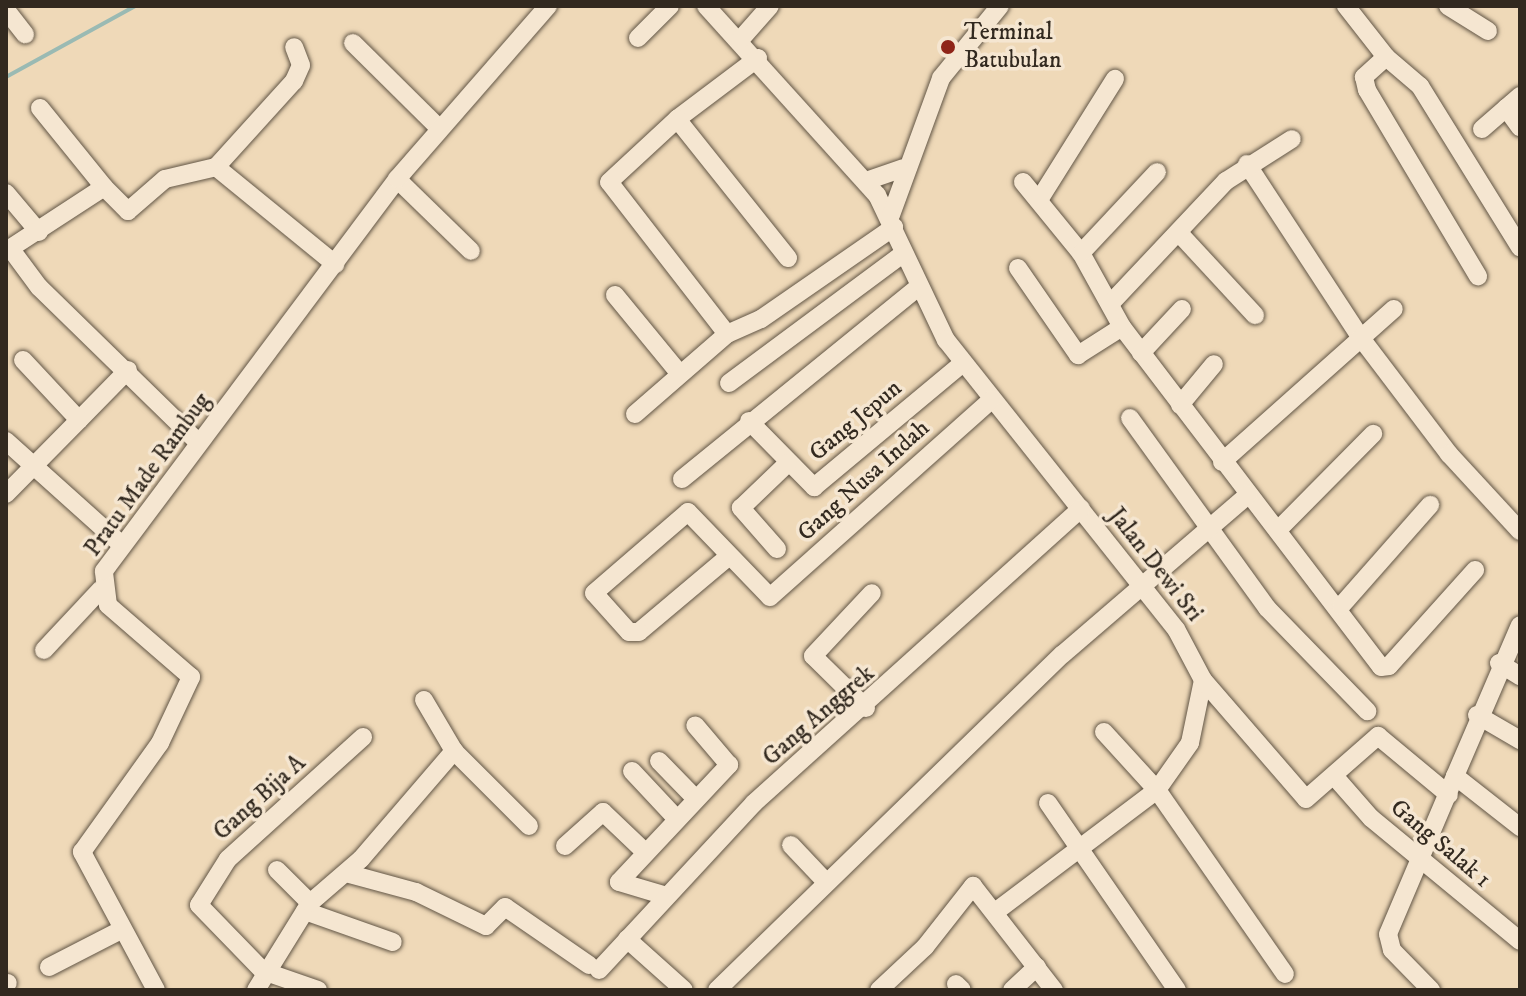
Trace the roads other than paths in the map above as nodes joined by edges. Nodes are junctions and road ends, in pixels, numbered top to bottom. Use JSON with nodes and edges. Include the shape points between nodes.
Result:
{"nodes":[{"id":1,"x":548,"y":6,"type":"edge"},
{"id":2,"x":670,"y":6,"type":"edge"},
{"id":3,"x":706,"y":6,"type":"edge"},
{"id":4,"x":770,"y":6,"type":"edge"},
{"id":5,"x":1000,"y":6,"type":"edge"},
{"id":6,"x":1346,"y":6,"type":"edge"},
{"id":7,"x":1448,"y":6,"type":"edge"},
{"id":8,"x":6,"y":10,"type":"edge"},
{"id":9,"x":1488,"y":31,"type":"dead end"},
{"id":10,"x":25,"y":34,"type":"dead end"},
{"id":11,"x":638,"y":38,"type":"dead end"},
{"id":12,"x":740,"y":40,"type":"junction"},
{"id":13,"x":353,"y":43,"type":"dead end"},
{"id":14,"x":294,"y":47,"type":"dead end"},
{"id":15,"x":1386,"y":57,"type":"junction"},
{"id":16,"x":758,"y":58,"type":"junction"},
{"id":17,"x":1115,"y":79,"type":"dead end"},
{"id":18,"x":1513,"y":102,"type":"edge"},
{"id":19,"x":40,"y":108,"type":"dead end"},
{"id":20,"x":677,"y":119,"type":"junction"},
{"id":21,"x":1520,"y":127,"type":"edge"},
{"id":22,"x":439,"y":128,"type":"junction"},
{"id":23,"x":1482,"y":129,"type":"dead end"},
{"id":24,"x":1292,"y":139,"type":"dead end"},
{"id":25,"x":1247,"y":164,"type":"junction"},
{"id":26,"x":216,"y":167,"type":"junction"},
{"id":27,"x":903,"y":168,"type":"junction"},
{"id":28,"x":1157,"y":172,"type":"dead end"},
{"id":29,"x":397,"y":179,"type":"junction"},
{"id":30,"x":866,"y":181,"type":"junction"},
{"id":31,"x":1023,"y":182,"type":"dead end"},
{"id":32,"x":104,"y":187,"type":"junction"},
{"id":33,"x":6,"y":193,"type":"edge"},
{"id":34,"x":1039,"y":200,"type":"junction"},
{"id":35,"x":892,"y":221,"type":"junction"},
{"id":36,"x":39,"y":232,"type":"junction"},
{"id":37,"x":1179,"y":233,"type":"junction"},
{"id":38,"x":1520,"y":247,"type":"edge"},
{"id":39,"x":8,"y":250,"type":"edge"},
{"id":40,"x":471,"y":251,"type":"dead end"},
{"id":41,"x":1081,"y":253,"type":"junction"},
{"id":42,"x":903,"y":254,"type":"junction"},
{"id":43,"x":788,"y":258,"type":"dead end"},
{"id":44,"x":335,"y":264,"type":"junction"},
{"id":45,"x":1018,"y":268,"type":"dead end"},
{"id":46,"x":1478,"y":276,"type":"dead end"},
{"id":47,"x":917,"y":288,"type":"junction"},
{"id":48,"x":615,"y":295,"type":"dead end"},
{"id":49,"x":1110,"y":304,"type":"junction"},
{"id":50,"x":1182,"y":309,"type":"dead end"},
{"id":51,"x":1394,"y":309,"type":"dead end"},
{"id":52,"x":1255,"y":315,"type":"dead end"},
{"id":53,"x":1122,"y":327,"type":"junction"},
{"id":54,"x":727,"y":334,"type":"junction"},
{"id":55,"x":1361,"y":338,"type":"junction"},
{"id":56,"x":1141,"y":353,"type":"junction"},
{"id":57,"x":23,"y":360,"type":"dead end"},
{"id":58,"x":963,"y":363,"type":"junction"},
{"id":59,"x":1214,"y":364,"type":"dead end"},
{"id":60,"x":128,"y":370,"type":"junction"},
{"id":61,"x":680,"y":374,"type":"junction"},
{"id":62,"x":729,"y":383,"type":"dead end"},
{"id":63,"x":992,"y":399,"type":"junction"},
{"id":64,"x":1180,"y":405,"type":"junction"},
{"id":65,"x":635,"y":414,"type":"dead end"},
{"id":66,"x":1130,"y":418,"type":"dead end"},
{"id":67,"x":79,"y":420,"type":"junction"},
{"id":68,"x":749,"y":421,"type":"junction"},
{"id":69,"x":1373,"y":434,"type":"dead end"},
{"id":70,"x":6,"y":441,"type":"edge"},
{"id":71,"x":199,"y":443,"type":"junction"},
{"id":72,"x":1222,"y":462,"type":"junction"},
{"id":73,"x":788,"y":463,"type":"junction"},
{"id":74,"x":33,"y":465,"type":"junction"},
{"id":75,"x":682,"y":479,"type":"dead end"},
{"id":76,"x":6,"y":494,"type":"edge"},
{"id":77,"x":1249,"y":494,"type":"junction"},
{"id":78,"x":1430,"y":505,"type":"dead end"},
{"id":79,"x":1081,"y":509,"type":"junction"},
{"id":80,"x":1279,"y":529,"type":"junction"},
{"id":81,"x":1209,"y":531,"type":"junction"},
{"id":82,"x":1520,"y":531,"type":"edge"},
{"id":83,"x":122,"y":545,"type":"junction"},
{"id":84,"x":777,"y":549,"type":"dead end"},
{"id":85,"x":728,"y":557,"type":"junction"},
{"id":86,"x":1475,"y":570,"type":"dead end"},
{"id":87,"x":1140,"y":583,"type":"junction"},
{"id":88,"x":101,"y":589,"type":"junction"},
{"id":89,"x":872,"y":593,"type":"dead end"},
{"id":90,"x":1341,"y":606,"type":"junction"},
{"id":91,"x":1520,"y":625,"type":"edge"},
{"id":92,"x":44,"y":650,"type":"dead end"},
{"id":93,"x":1499,"y":663,"type":"junction"},
{"id":94,"x":1520,"y":676,"type":"edge"},
{"id":95,"x":1203,"y":680,"type":"junction"},
{"id":96,"x":424,"y":700,"type":"dead end"},
{"id":97,"x":866,"y":708,"type":"junction"},
{"id":98,"x":1367,"y":711,"type":"dead end"},
{"id":99,"x":1477,"y":715,"type":"junction"},
{"id":100,"x":695,"y":725,"type":"dead end"},
{"id":101,"x":1104,"y":732,"type":"dead end"},
{"id":102,"x":363,"y":737,"type":"dead end"},
{"id":103,"x":1520,"y":740,"type":"edge"},
{"id":104,"x":454,"y":751,"type":"junction"},
{"id":105,"x":659,"y":761,"type":"dead end"},
{"id":106,"x":632,"y":771,"type":"dead end"},
{"id":107,"x":1455,"y":776,"type":"junction"},
{"id":108,"x":1335,"y":777,"type":"junction"},
{"id":109,"x":1157,"y":790,"type":"junction"},
{"id":110,"x":1449,"y":795,"type":"junction"},
{"id":111,"x":695,"y":798,"type":"junction"},
{"id":112,"x":1048,"y":803,"type":"dead end"},
{"id":113,"x":676,"y":818,"type":"junction"},
{"id":114,"x":529,"y":826,"type":"dead end"},
{"id":115,"x":1520,"y":827,"type":"edge"},
{"id":116,"x":791,"y":845,"type":"dead end"},
{"id":117,"x":565,"y":846,"type":"dead end"},
{"id":118,"x":1082,"y":849,"type":"junction"},
{"id":119,"x":645,"y":852,"type":"junction"},
{"id":120,"x":1421,"y":862,"type":"junction"},
{"id":121,"x":277,"y":870,"type":"dead end"},
{"id":122,"x":346,"y":873,"type":"junction"},
{"id":123,"x":825,"y":881,"type":"junction"},
{"id":124,"x":663,"y":895,"type":"junction"},
{"id":125,"x":307,"y":907,"type":"junction"},
{"id":126,"x":998,"y":910,"type":"junction"},
{"id":127,"x":121,"y":930,"type":"junction"},
{"id":128,"x":627,"y":939,"type":"junction"},
{"id":129,"x":1520,"y":941,"type":"edge"},
{"id":130,"x":393,"y":942,"type":"dead end"},
{"id":131,"x":49,"y":967,"type":"dead end"},
{"id":132,"x":1037,"y":967,"type":"junction"},
{"id":133,"x":263,"y":971,"type":"junction"},
{"id":134,"x":1285,"y":974,"type":"dead end"},
{"id":135,"x":156,"y":990,"type":"edge"},
{"id":136,"x":256,"y":990,"type":"edge"},
{"id":137,"x":318,"y":990,"type":"edge"},
{"id":138,"x":684,"y":990,"type":"edge"},
{"id":139,"x":717,"y":990,"type":"edge"},
{"id":140,"x":879,"y":990,"type":"edge"},
{"id":141,"x":1012,"y":990,"type":"edge"},
{"id":142,"x":1054,"y":990,"type":"edge"},
{"id":143,"x":1177,"y":990,"type":"edge"},
{"id":144,"x":1431,"y":990,"type":"edge"}],
"edges":[{"from":1,"to":22,"type":"street","name":"Pratu Made Rambug"},
{"from":2,"to":11,"type":"street"},
{"from":3,"to":12,"type":"street"},
{"from":4,"to":12,"type":"street"},
{"from":5,"to":27,"type":"street","via":[[949,63]]},
{"from":6,"to":15,"type":"street"},
{"from":7,"to":9,"type":"street"},
{"from":8,"to":10,"type":"street"},
{"from":12,"to":16,"type":"street"},
{"from":13,"to":22,"type":"street"},
{"from":14,"to":26,"type":"street","via":[[301,65],[294,81]]},
{"from":15,"to":38,"type":"street","via":[[1420,86]]},
{"from":15,"to":46,"type":"street","via":[[1364,77],[1365,86]]},
{"from":16,"to":20,"type":"street"},
{"from":16,"to":30,"type":"street"},
{"from":17,"to":34,"type":"street"},
{"from":18,"to":21,"type":"street"},
{"from":18,"to":23,"type":"street"},
{"from":19,"to":32,"type":"street"},
{"from":20,"to":43,"type":"street"},
{"from":20,"to":54,"type":"street","via":[[609,182]]},
{"from":22,"to":29,"type":"street","name":"Pratu Made Rambug"},
{"from":24,"to":25,"type":"street"},
{"from":25,"to":37,"type":"street"},
{"from":25,"to":55,"type":"street"},
{"from":26,"to":32,"type":"street","via":[[165,179],[128,211]]},
{"from":26,"to":44,"type":"street"},
{"from":27,"to":30,"type":"street"},
{"from":27,"to":35,"type":"street"},
{"from":28,"to":41,"type":"street"},
{"from":29,"to":40,"type":"street"},
{"from":29,"to":44,"type":"street","name":"Pratu Made Rambug"},
{"from":30,"to":35,"type":"street"},
{"from":31,"to":34,"type":"street"},
{"from":32,"to":36,"type":"street"},
{"from":33,"to":36,"type":"street"},
{"from":34,"to":41,"type":"street"},
{"from":35,"to":42,"type":"street","name":"Jalan Dewi Sri"},
{"from":35,"to":54,"type":"street","via":[[761,319]]},
{"from":36,"to":39,"type":"street"},
{"from":37,"to":49,"type":"street"},
{"from":37,"to":52,"type":"street"},
{"from":39,"to":60,"type":"street","via":[[39,287]]},
{"from":41,"to":49,"type":"street"},
{"from":42,"to":47,"type":"street","name":"Jalan Dewi Sri"},
{"from":42,"to":62,"type":"street"},
{"from":44,"to":71,"type":"street","name":"Pratu Made Rambug"},
{"from":45,"to":53,"type":"street","via":[[1078,355]]},
{"from":47,"to":58,"type":"street","name":"Jalan Dewi Sri"},
{"from":47,"to":68,"type":"street"},
{"from":48,"to":61,"type":"street"},
{"from":49,"to":53,"type":"street"},
{"from":50,"to":56,"type":"street"},
{"from":51,"to":55,"type":"street"},
{"from":53,"to":56,"type":"street"},
{"from":54,"to":61,"type":"street"},
{"from":55,"to":72,"type":"street"},
{"from":55,"to":82,"type":"street","via":[[1449,454]]},
{"from":56,"to":64,"type":"street"},
{"from":57,"to":67,"type":"street"},
{"from":58,"to":63,"type":"street","name":"Jalan Dewi Sri"},
{"from":58,"to":73,"type":"street","name":"Gang Jepun","via":[[817,486]]},
{"from":59,"to":64,"type":"street"},
{"from":60,"to":67,"type":"street"},
{"from":60,"to":71,"type":"street"},
{"from":61,"to":65,"type":"street"},
{"from":63,"to":79,"type":"street","name":"Jalan Dewi Sri"},
{"from":63,"to":85,"type":"street","name":"Gang Nusa Indah","via":[[768,598]]},
{"from":64,"to":72,"type":"street"},
{"from":66,"to":81,"type":"street"},
{"from":67,"to":74,"type":"street"},
{"from":68,"to":73,"type":"street","name":"Gang Jepun"},
{"from":68,"to":75,"type":"street"},
{"from":69,"to":80,"type":"street"},
{"from":70,"to":74,"type":"street"},
{"from":71,"to":83,"type":"street","name":"Pratu Made Rambug"},
{"from":72,"to":77,"type":"street"},
{"from":73,"to":84,"type":"street","via":[[741,508]]},
{"from":74,"to":76,"type":"street"},
{"from":74,"to":83,"type":"street"},
{"from":77,"to":80,"type":"street"},
{"from":77,"to":81,"type":"street"},
{"from":78,"to":90,"type":"street"},
{"from":79,"to":87,"type":"street","name":"Jalan Dewi Sri"},
{"from":79,"to":97,"type":"street","name":"Gang Anggrek"},
{"from":80,"to":90,"type":"street"},
{"from":81,"to":87,"type":"street"},
{"from":81,"to":98,"type":"street","via":[[1267,608]]},
{"from":83,"to":88,"type":"street","name":"Pratu Made Rambug"},
{"from":85,"to":85,"type":"street","via":[[639,632],[629,632],[594,593],[688,512]]},
{"from":86,"to":90,"type":"street","via":[[1385,668]]},
{"from":87,"to":95,"type":"street","name":"Jalan Dewi Sri"},
{"from":87,"to":123,"type":"street"},
{"from":88,"to":92,"type":"street"},
{"from":88,"to":127,"type":"street","name":"Pratu Made Rambug","via":[[113,610],[173,654],[191,677],[160,743],[84,844],[90,876]]},
{"from":89,"to":97,"type":"street","via":[[813,656]]},
{"from":91,"to":93,"type":"street"},
{"from":93,"to":94,"type":"street"},
{"from":93,"to":99,"type":"street"},
{"from":95,"to":108,"type":"street","name":"Jalan Dewi Sri","via":[[1306,799]]},
{"from":95,"to":109,"type":"street","via":[[1190,743]]},
{"from":96,"to":104,"type":"street"},
{"from":97,"to":124,"type":"street","name":"Gang Anggrek","via":[[754,803]]},
{"from":99,"to":103,"type":"street"},
{"from":99,"to":107,"type":"street"},
{"from":100,"to":111,"type":"street","via":[[729,765]]},
{"from":101,"to":109,"type":"street"},
{"from":102,"to":133,"type":"street","name":"Gang Bija A","via":[[236,850],[202,897],[204,918]]},
{"from":104,"to":114,"type":"street"},
{"from":104,"to":122,"type":"street"},
{"from":105,"to":111,"type":"street"},
{"from":106,"to":113,"type":"street"},
{"from":107,"to":110,"type":"street"},
{"from":107,"to":115,"type":"street"},
{"from":108,"to":110,"type":"street","via":[[1380,736]]},
{"from":108,"to":120,"type":"street","name":"Gang Salak 1"},
{"from":109,"to":118,"type":"street"},
{"from":109,"to":134,"type":"street"},
{"from":110,"to":120,"type":"street"},
{"from":111,"to":113,"type":"street"},
{"from":112,"to":118,"type":"street"},
{"from":113,"to":119,"type":"street"},
{"from":116,"to":123,"type":"street"},
{"from":117,"to":119,"type":"street","via":[[603,812]]},
{"from":118,"to":126,"type":"street"},
{"from":118,"to":143,"type":"street"},
{"from":119,"to":124,"type":"street","via":[[620,884]]},
{"from":120,"to":129,"type":"street","name":"Gang Salak 1"},
{"from":120,"to":144,"type":"street","via":[[1388,938]]},
{"from":121,"to":125,"type":"street"},
{"from":122,"to":125,"type":"street"},
{"from":122,"to":128,"type":"street","name":"Gang Anggrek","via":[[416,892],[481,925],[505,907],[594,968]]},
{"from":123,"to":139,"type":"street"},
{"from":124,"to":128,"type":"street","name":"Gang Anggrek"},
{"from":125,"to":130,"type":"street"},
{"from":125,"to":133,"type":"street"},
{"from":126,"to":132,"type":"street"},
{"from":126,"to":140,"type":"street","via":[[969,888],[925,947]]},
{"from":127,"to":131,"type":"street"},
{"from":127,"to":135,"type":"street","name":"Pratu Made Rambug"},
{"from":128,"to":138,"type":"street"},
{"from":132,"to":141,"type":"street"},
{"from":132,"to":142,"type":"street"},
{"from":133,"to":136,"type":"street"},
{"from":133,"to":137,"type":"street"}]}
